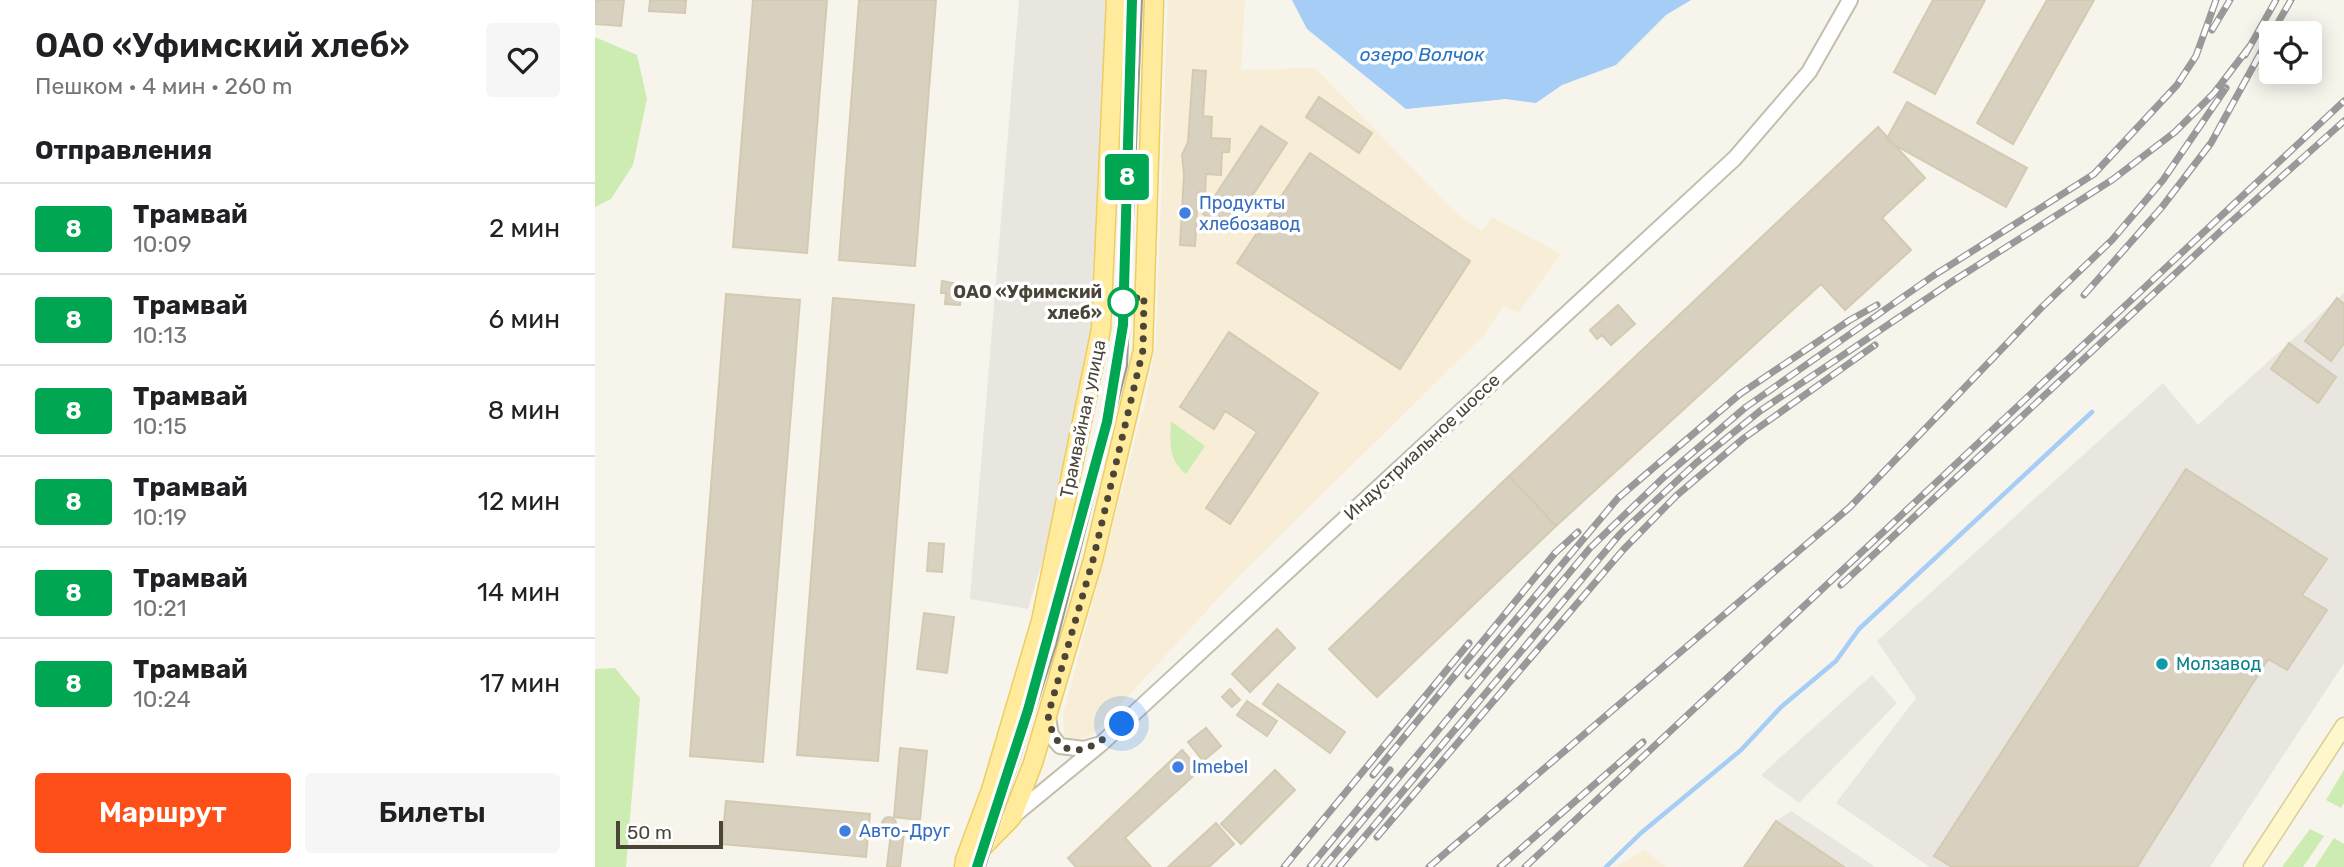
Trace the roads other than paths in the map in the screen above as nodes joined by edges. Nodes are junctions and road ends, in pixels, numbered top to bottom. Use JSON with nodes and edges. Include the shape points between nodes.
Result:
{"nodes":[{"id":1,"x":1116,"y":0,"type":"edge"},
{"id":2,"x":1154,"y":0,"type":"edge"},
{"id":3,"x":1850,"y":0,"type":"edge"},
{"id":4,"x":1048,"y":715,"type":"junction"},
{"id":5,"x":2344,"y":726,"type":"edge"},
{"id":6,"x":1102,"y":743,"type":"junction"},
{"id":7,"x":1012,"y":817,"type":"junction"},
{"id":8,"x":963,"y":866,"type":"edge"},
{"id":9,"x":2252,"y":867,"type":"edge"}],
"edges":[{"from":1,"to":8,"type":"main road","name":"Трамвайная улица","via":[[1101,329],[1041,621],[991,790]]},
{"from":2,"to":4,"type":"main road","via":[[1143,350],[1093,560]]},
{"from":3,"to":6,"type":"street","name":"Индустриальное шоссе","via":[[1809,72],[1735,158]]},
{"from":4,"to":6,"type":"street","via":[[1051,735],[1060,746],[1084,749]]},
{"from":4,"to":7,"type":"main road"},
{"from":5,"to":9,"type":"main road"},
{"from":6,"to":7,"type":"street","name":"Индустриальное шоссе"},
{"from":7,"to":8,"type":"main road","name":"Индустриальное шоссе"}]}
